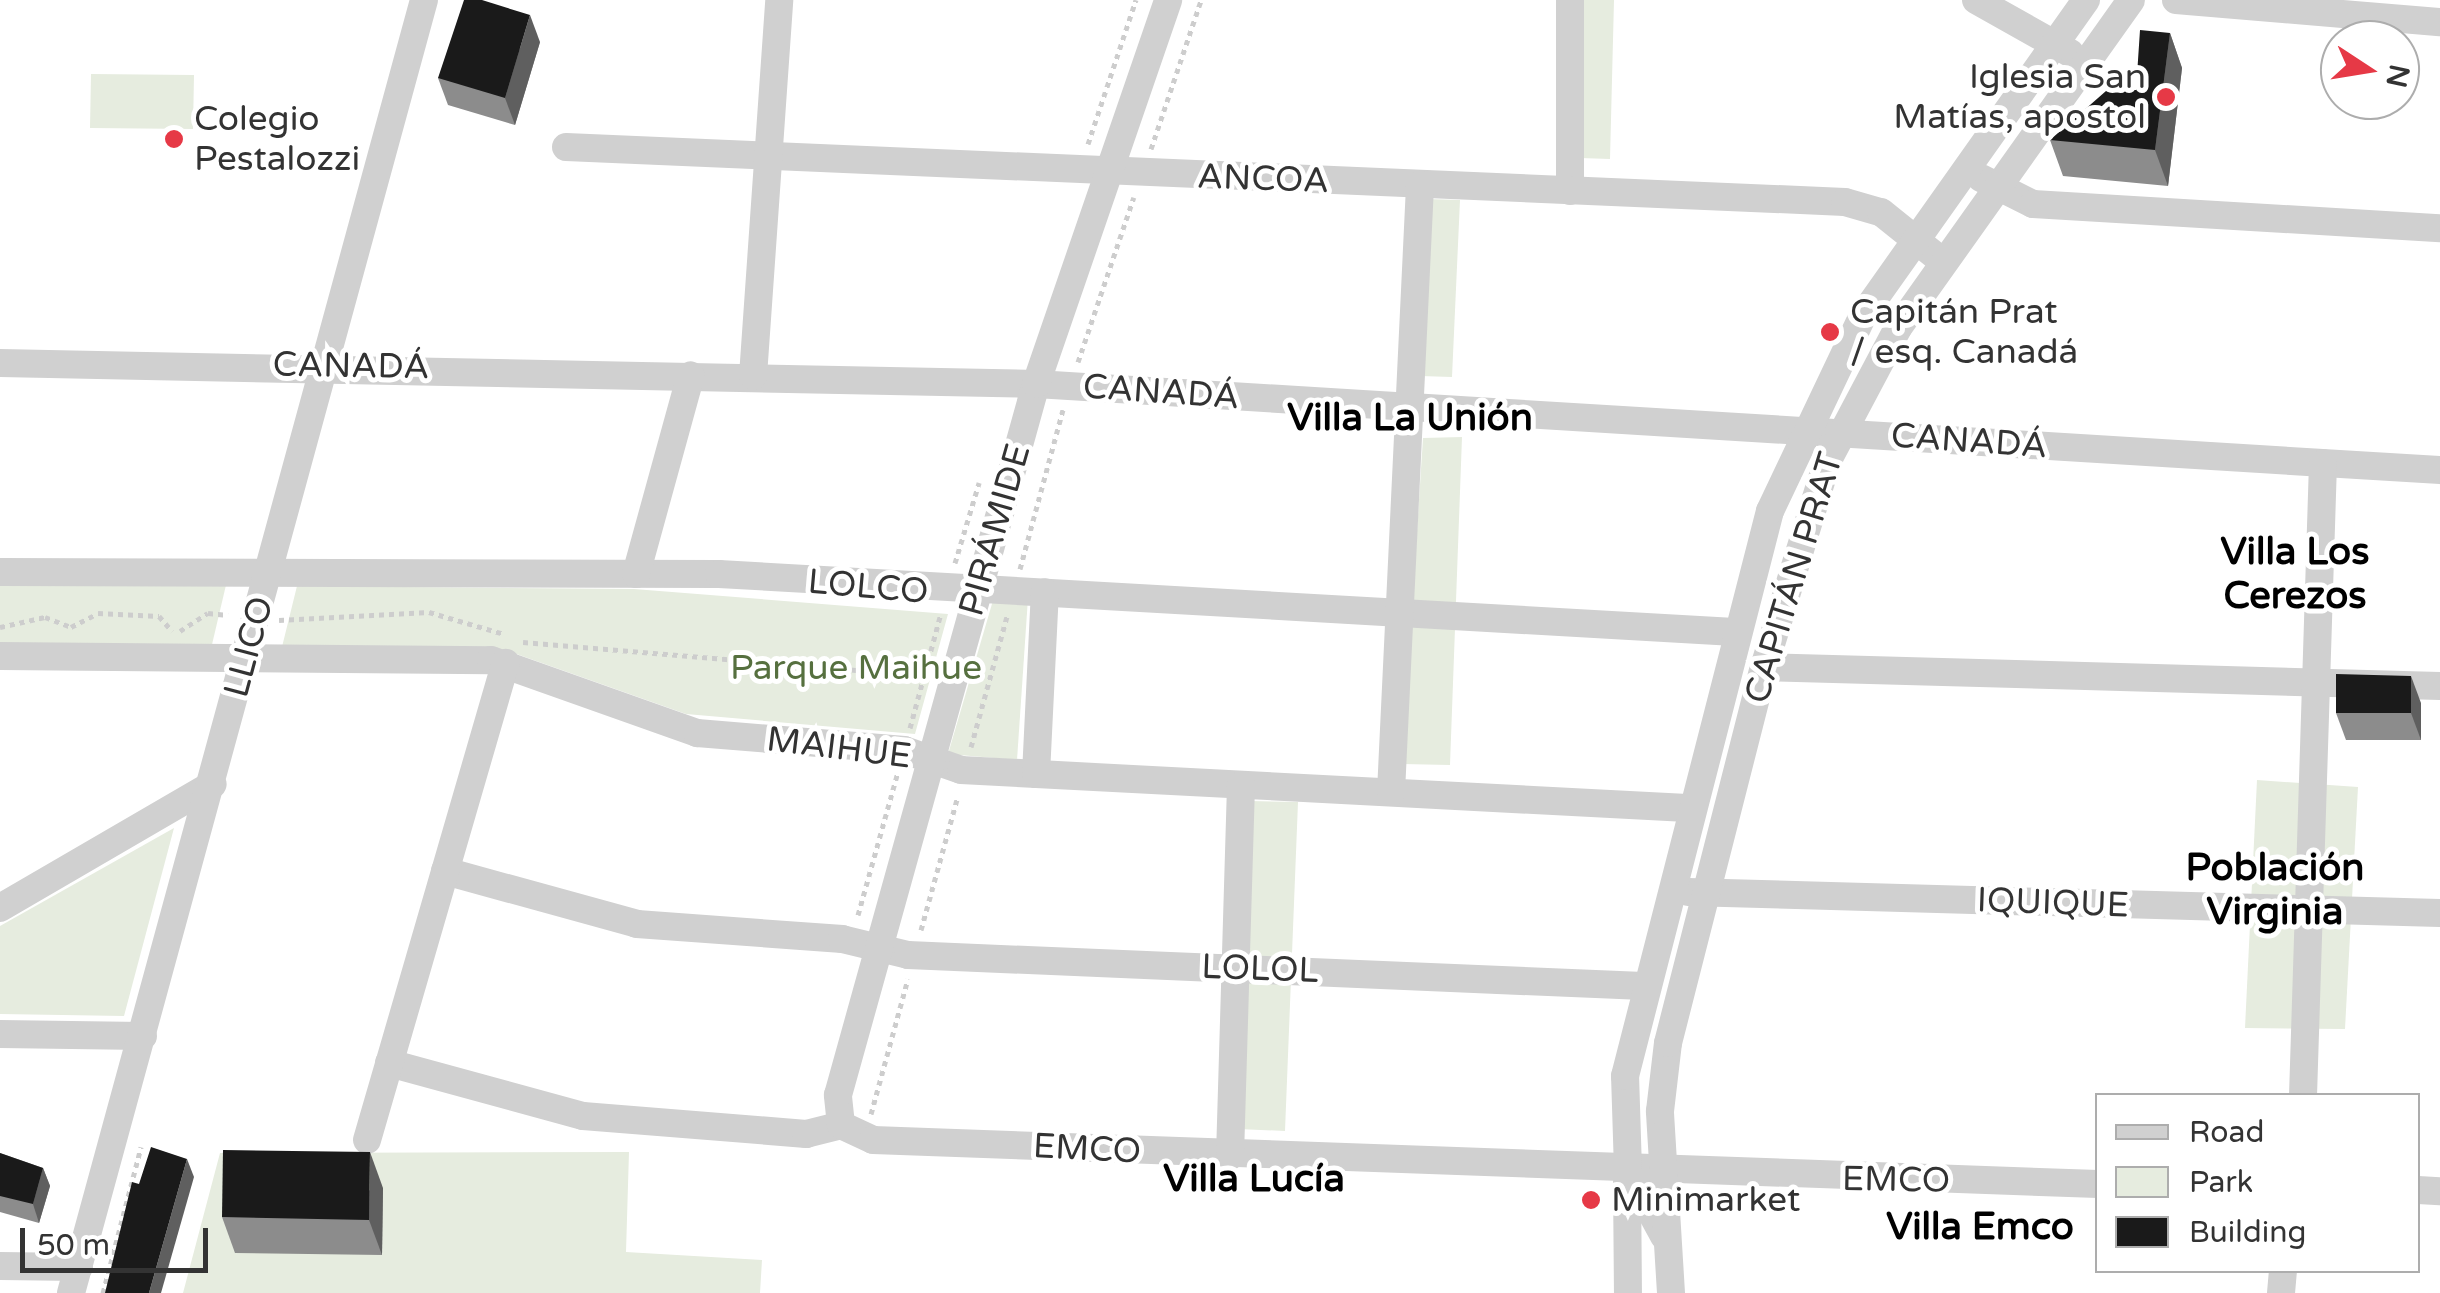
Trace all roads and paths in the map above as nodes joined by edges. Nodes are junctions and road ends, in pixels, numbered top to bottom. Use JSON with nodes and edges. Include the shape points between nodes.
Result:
{"nodes":[{"id":1,"x":424,"y":0,"type":"edge"},
{"id":2,"x":779,"y":0,"type":"edge"},
{"id":3,"x":1168,"y":0,"type":"edge"},
{"id":4,"x":1201,"y":0,"type":"edge"},
{"id":5,"x":1570,"y":0,"type":"edge"},
{"id":6,"x":1976,"y":0,"type":"edge"},
{"id":7,"x":2086,"y":0,"type":"edge"},
{"id":8,"x":2131,"y":0,"type":"edge"},
{"id":9,"x":2176,"y":0,"type":"edge"},
{"id":10,"x":2440,"y":22,"type":"edge"},
{"id":11,"x":2055,"y":41,"type":"junction"},
{"id":12,"x":2084,"y":64,"type":"junction"},
{"id":13,"x":566,"y":147,"type":"dead end"},
{"id":14,"x":772,"y":156,"type":"junction"},
{"id":15,"x":1964,"y":166,"type":"junction"},
{"id":16,"x":1109,"y":170,"type":"junction"},
{"id":17,"x":1142,"y":173,"type":"junction"},
{"id":18,"x":1420,"y":185,"type":"junction"},
{"id":19,"x":1993,"y":188,"type":"junction"},
{"id":20,"x":1570,"y":191,"type":"junction"},
{"id":21,"x":2440,"y":228,"type":"edge"},
{"id":22,"x":1912,"y":237,"type":"junction"},
{"id":23,"x":1942,"y":261,"type":"junction"},
{"id":24,"x":0,"y":363,"type":"edge"},
{"id":25,"x":324,"y":364,"type":"junction"},
{"id":26,"x":690,"y":374,"type":"junction"},
{"id":27,"x":753,"y":376,"type":"junction"},
{"id":28,"x":1036,"y":384,"type":"junction"},
{"id":29,"x":1070,"y":386,"type":"junction"},
{"id":30,"x":1412,"y":408,"type":"junction"},
{"id":31,"x":1801,"y":431,"type":"junction"},
{"id":32,"x":1840,"y":434,"type":"junction"},
{"id":33,"x":2323,"y":463,"type":"junction"},
{"id":34,"x":2440,"y":470,"type":"edge"},
{"id":35,"x":0,"y":572,"type":"edge"},
{"id":36,"x":269,"y":574,"type":"junction"},
{"id":37,"x":636,"y":574,"type":"junction"},
{"id":38,"x":978,"y":588,"type":"junction"},
{"id":39,"x":1014,"y":590,"type":"junction"},
{"id":40,"x":1045,"y":592,"type":"junction"},
{"id":41,"x":1402,"y":613,"type":"junction"},
{"id":42,"x":1734,"y":632,"type":"junction"},
{"id":43,"x":0,"y":656,"type":"edge"},
{"id":44,"x":246,"y":659,"type":"junction"},
{"id":45,"x":506,"y":663,"type":"junction"},
{"id":46,"x":1764,"y":667,"type":"junction"},
{"id":47,"x":2316,"y":686,"type":"junction"},
{"id":48,"x":2440,"y":686,"type":"edge"},
{"id":49,"x":931,"y":759,"type":"junction"},
{"id":50,"x":964,"y":770,"type":"junction"},
{"id":51,"x":1036,"y":774,"type":"junction"},
{"id":52,"x":213,"y":784,"type":"junction"},
{"id":53,"x":1241,"y":784,"type":"junction"},
{"id":54,"x":1390,"y":792,"type":"junction"},
{"id":55,"x":1687,"y":808,"type":"junction"},
{"id":56,"x":446,"y":871,"type":"junction"},
{"id":57,"x":1666,"y":892,"type":"junction"},
{"id":58,"x":1703,"y":892,"type":"junction"},
{"id":59,"x":0,"y":908,"type":"edge"},
{"id":60,"x":2312,"y":910,"type":"junction"},
{"id":61,"x":2440,"y":913,"type":"edge"},
{"id":62,"x":878,"y":947,"type":"junction"},
{"id":63,"x":914,"y":955,"type":"junction"},
{"id":64,"x":1236,"y":968,"type":"junction"},
{"id":65,"x":1642,"y":986,"type":"junction"},
{"id":66,"x":0,"y":1034,"type":"edge"},
{"id":67,"x":143,"y":1036,"type":"junction"},
{"id":68,"x":389,"y":1063,"type":"junction"},
{"id":69,"x":2303,"y":1093,"type":"edge"},
{"id":70,"x":869,"y":1121,"type":"dead end"},
{"id":71,"x":840,"y":1125,"type":"junction"},
{"id":72,"x":368,"y":1140,"type":"dead end"},
{"id":73,"x":1230,"y":1156,"type":"junction"},
{"id":74,"x":1628,"y":1170,"type":"junction"},
{"id":75,"x":1662,"y":1173,"type":"junction"},
{"id":76,"x":2095,"y":1184,"type":"edge"},
{"id":77,"x":1664,"y":1236,"type":"junction"},
{"id":78,"x":0,"y":1266,"type":"edge"},
{"id":79,"x":75,"y":1280,"type":"edge"},
{"id":80,"x":1628,"y":1293,"type":"edge"},
{"id":81,"x":1671,"y":1293,"type":"edge"}],
"edges":[{"from":1,"to":25,"type":"street","name":"LLICO"},
{"from":2,"to":14,"type":"street"},
{"from":3,"to":16,"type":"street","name":"PIRÁMIDE"},
{"from":4,"to":17,"type":"path"},
{"from":5,"to":20,"type":"street"},
{"from":6,"to":11,"type":"street"},
{"from":7,"to":11,"type":"street","name":"CAPITÁN PRAT"},
{"from":8,"to":12,"type":"street","name":"CAPITÁN PRAT"},
{"from":9,"to":10,"type":"street"},
{"from":11,"to":12,"type":"street"},
{"from":11,"to":15,"type":"street","name":"CAPITÁN PRAT"},
{"from":12,"to":19,"type":"street","name":"CAPITÁN PRAT"},
{"from":13,"to":14,"type":"street","name":"ANCOA"},
{"from":14,"to":16,"type":"street","name":"ANCOA"},
{"from":14,"to":27,"type":"street"},
{"from":15,"to":19,"type":"street"},
{"from":15,"to":22,"type":"street","name":"CAPITÁN PRAT"},
{"from":16,"to":17,"type":"street","name":"ANCOA"},
{"from":16,"to":28,"type":"street","name":"PIRÁMIDE"},
{"from":17,"to":18,"type":"street","name":"ANCOA"},
{"from":17,"to":29,"type":"path"},
{"from":18,"to":20,"type":"street","name":"ANCOA"},
{"from":18,"to":30,"type":"street"},
{"from":19,"to":21,"type":"street","via":[[2034,204]]},
{"from":19,"to":23,"type":"street","name":"CAPITÁN PRAT"},
{"from":20,"to":22,"type":"street","name":"ANCOA","via":[[1856,204]]},
{"from":22,"to":23,"type":"street","name":"ANCOA"},
{"from":22,"to":31,"type":"street","name":"CAPITÁN PRAT"},
{"from":23,"to":32,"type":"street","name":"CAPITÁN PRAT"},
{"from":24,"to":25,"type":"street","name":"CANADÁ"},
{"from":25,"to":26,"type":"street","name":"CANADÁ"},
{"from":25,"to":36,"type":"street","name":"LLICO"},
{"from":26,"to":27,"type":"street","name":"CANADÁ"},
{"from":26,"to":37,"type":"street"},
{"from":27,"to":28,"type":"street","name":"CANADÁ"},
{"from":28,"to":29,"type":"street","name":"CANADÁ"},
{"from":28,"to":38,"type":"street","name":"PIRÁMIDE"},
{"from":29,"to":30,"type":"street","name":"CANADÁ"},
{"from":29,"to":39,"type":"path"},
{"from":30,"to":31,"type":"street","name":"CANADÁ"},
{"from":30,"to":41,"type":"street"},
{"from":31,"to":32,"type":"street","name":"CANADÁ"},
{"from":31,"to":42,"type":"street","name":"CAPITÁN PRAT"},
{"from":32,"to":33,"type":"street","name":"CANADÁ"},
{"from":32,"to":46,"type":"street","name":"CAPITÁN PRAT"},
{"from":33,"to":34,"type":"street","name":"CANADÁ"},
{"from":33,"to":47,"type":"street"},
{"from":35,"to":36,"type":"street","name":"LOLCO"},
{"from":36,"to":37,"type":"street","name":"LOLCO"},
{"from":36,"to":44,"type":"street","name":"LLICO"},
{"from":37,"to":38,"type":"street","name":"LOLCO","via":[[945,594]]},
{"from":38,"to":39,"type":"street","name":"LOLCO"},
{"from":38,"to":49,"type":"street","name":"PIRÁMIDE"},
{"from":39,"to":40,"type":"street","name":"LOLCO"},
{"from":39,"to":50,"type":"path"},
{"from":40,"to":41,"type":"street","name":"LOLCO"},
{"from":40,"to":51,"type":"street","name":"PIRÁMIDE"},
{"from":41,"to":42,"type":"street","name":"LOLCO"},
{"from":41,"to":54,"type":"street"},
{"from":42,"to":55,"type":"street","name":"CAPITÁN PRAT"},
{"from":43,"to":44,"type":"street","name":"MAIHUE"},
{"from":44,"to":45,"type":"street","name":"MAIHUE"},
{"from":44,"to":52,"type":"street","name":"LLICO"},
{"from":45,"to":49,"type":"street","name":"MAIHUE","via":[[697,732]]},
{"from":45,"to":56,"type":"street"},
{"from":46,"to":47,"type":"street"},
{"from":46,"to":58,"type":"street","name":"CAPITÁN PRAT"},
{"from":47,"to":48,"type":"street"},
{"from":47,"to":60,"type":"street"},
{"from":49,"to":50,"type":"street","name":"MAIHUE"},
{"from":49,"to":62,"type":"street","name":"PIRÁMIDE"},
{"from":50,"to":51,"type":"street","name":"MAIHUE"},
{"from":50,"to":63,"type":"path"},
{"from":51,"to":53,"type":"street","name":"MAIHUE"},
{"from":52,"to":59,"type":"street"},
{"from":52,"to":67,"type":"street","name":"LLICO"},
{"from":53,"to":54,"type":"street","name":"MAIHUE"},
{"from":53,"to":64,"type":"street"},
{"from":54,"to":55,"type":"street","name":"MAIHUE"},
{"from":55,"to":57,"type":"street","name":"CAPITÁN PRAT"},
{"from":56,"to":62,"type":"street","name":"LOLOL","via":[[637,924]]},
{"from":56,"to":68,"type":"street"},
{"from":57,"to":58,"type":"street","name":"IQUIQUE"},
{"from":57,"to":65,"type":"street","name":"CAPITÁN PRAT"},
{"from":58,"to":60,"type":"street","name":"IQUIQUE"},
{"from":58,"to":75,"type":"street","name":"CAPITÁN PRAT","via":[[1663,1077]]},
{"from":60,"to":61,"type":"street","name":"IQUIQUE"},
{"from":60,"to":69,"type":"street"},
{"from":62,"to":63,"type":"street","name":"LOLOL"},
{"from":62,"to":71,"type":"street","name":"PIRÁMIDE","via":[[835,1106]]},
{"from":63,"to":64,"type":"street","name":"LOLOL"},
{"from":63,"to":70,"type":"path"},
{"from":64,"to":65,"type":"street","name":"LOLOL"},
{"from":64,"to":73,"type":"street"},
{"from":65,"to":74,"type":"street","name":"CAPITÁN PRAT","via":[[1621,1103]]},
{"from":66,"to":67,"type":"street"},
{"from":67,"to":79,"type":"street","name":"LLICO"},
{"from":68,"to":71,"type":"street","name":"EMCO","via":[[583,1116],[806,1134]]},
{"from":68,"to":72,"type":"street"},
{"from":71,"to":73,"type":"street","name":"EMCO","via":[[873,1140]]},
{"from":73,"to":74,"type":"street","name":"EMCO"},
{"from":74,"to":75,"type":"street","name":"EMCO"},
{"from":74,"to":77,"type":"street","name":"CAPITÁN PRAT"},
{"from":74,"to":80,"type":"street","name":"CAPITÁN PRAT"},
{"from":75,"to":76,"type":"street","name":"EMCO"},
{"from":75,"to":77,"type":"street","name":"CAPITÁN PRAT"},
{"from":77,"to":81,"type":"street","name":"CAPITÁN PRAT"},
{"from":78,"to":79,"type":"street"}]}
